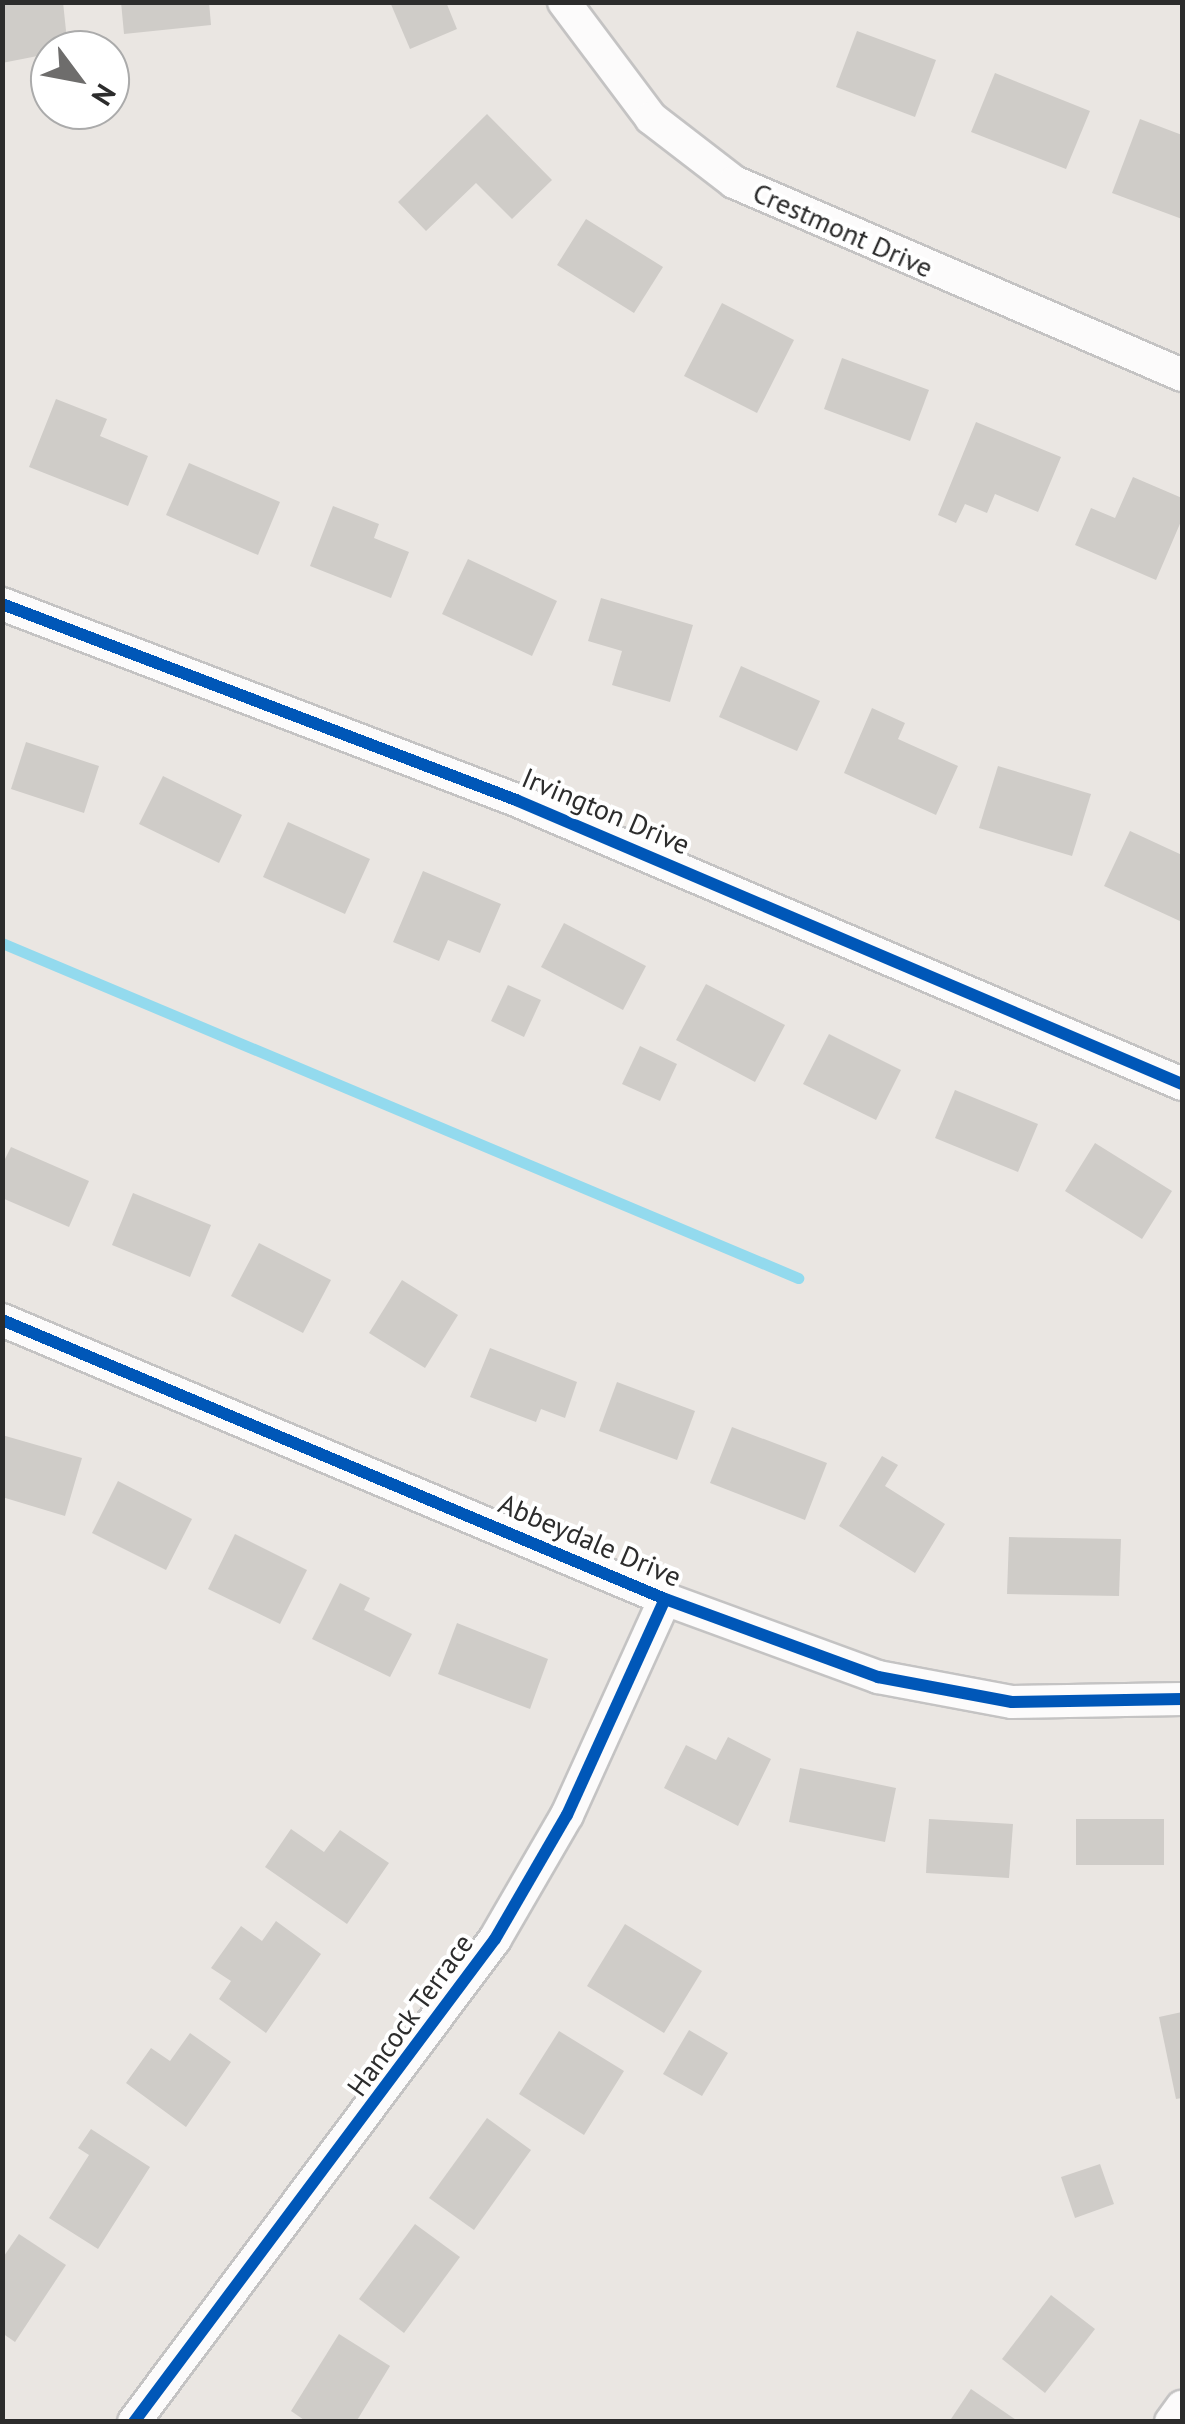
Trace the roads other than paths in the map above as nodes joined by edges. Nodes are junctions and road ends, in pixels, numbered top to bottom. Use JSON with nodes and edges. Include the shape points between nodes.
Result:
{"nodes":[{"id":1,"x":564,"y":2,"type":"edge"},
{"id":2,"x":1182,"y":375,"type":"edge"},
{"id":3,"x":2,"y":604,"type":"edge"},
{"id":4,"x":1182,"y":1084,"type":"edge"},
{"id":5,"x":2,"y":1320,"type":"edge"},
{"id":6,"x":665,"y":1600,"type":"junction"},
{"id":7,"x":1182,"y":1699,"type":"edge"},
{"id":8,"x":1182,"y":2407,"type":"edge"},
{"id":9,"x":134,"y":2422,"type":"edge"},
{"id":10,"x":1171,"y":2422,"type":"edge"}],
"edges":[{"from":1,"to":2,"type":"street","name":"Crestmont Drive","via":[[650,118],[734,182]]},
{"from":3,"to":4,"type":"street","name":"Irvington Drive","via":[[516,800]]},
{"from":5,"to":6,"type":"street","name":"Abbeydale Drive"},
{"from":6,"to":7,"type":"street","name":"Abbeydale Drive","via":[[878,1677],[967,1697],[1102,1705]]},
{"from":6,"to":9,"type":"street","name":"Hancock Terrace","via":[[568,1814],[495,1939]]},
{"from":8,"to":10,"type":"street"}]}
